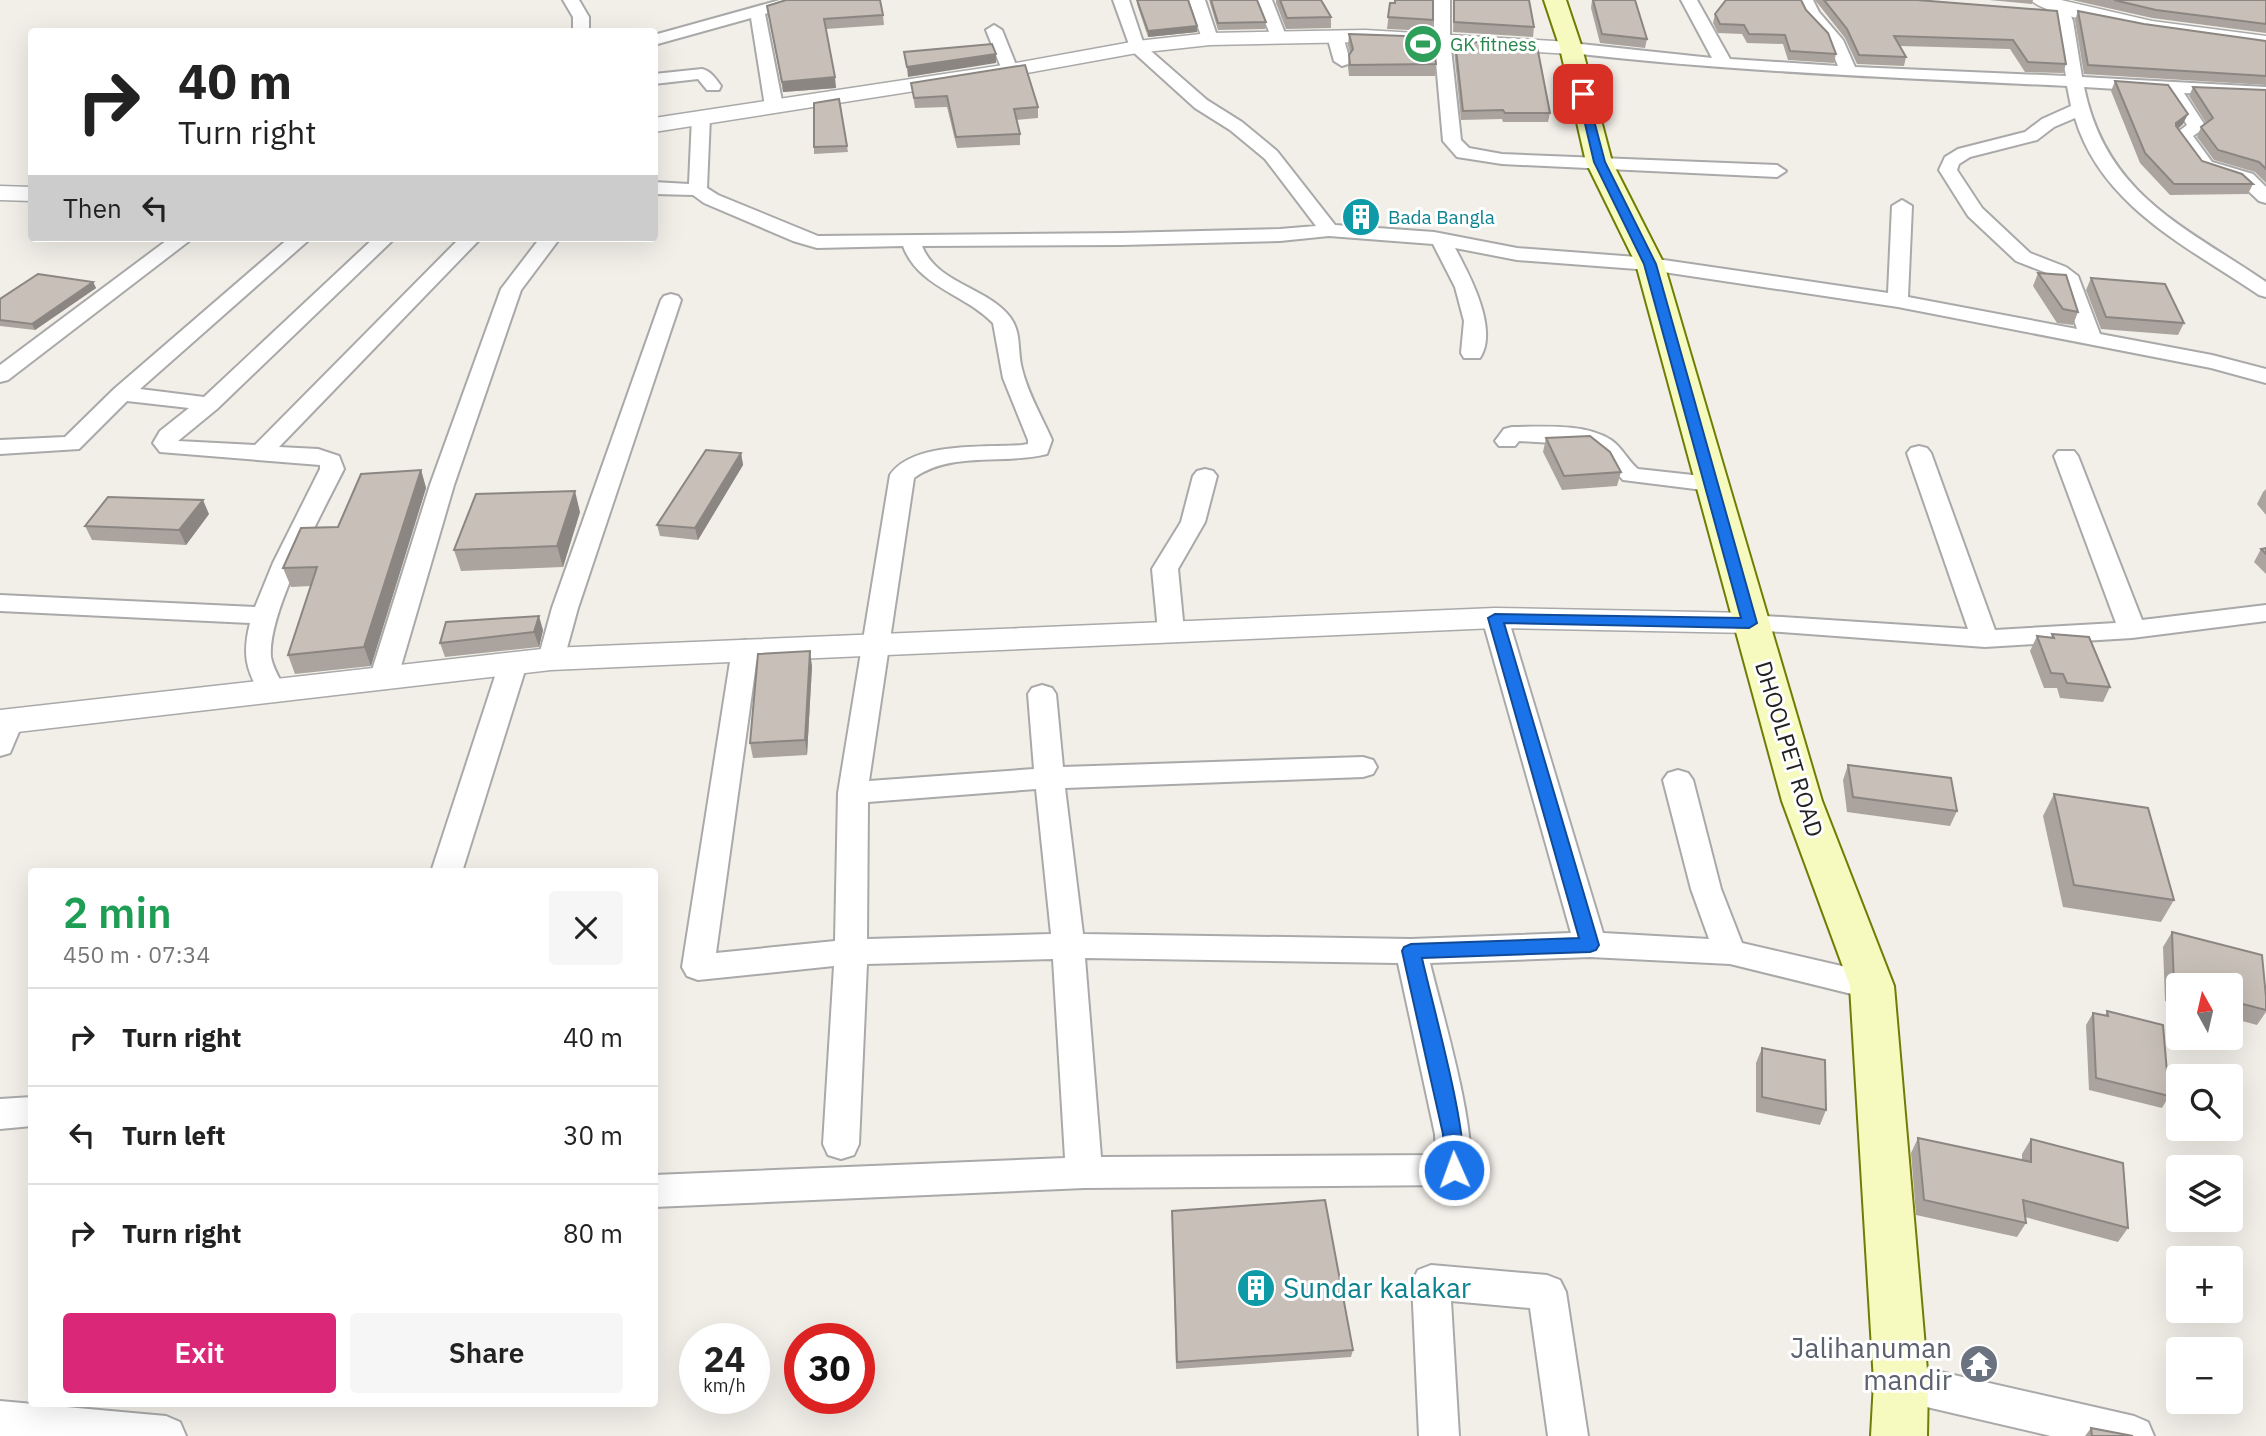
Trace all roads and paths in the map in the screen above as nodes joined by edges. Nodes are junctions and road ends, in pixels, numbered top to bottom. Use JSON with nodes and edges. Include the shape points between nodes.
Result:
{"nodes":[{"id":1,"x":572,"y":0,"type":"edge"},
{"id":2,"x":797,"y":0,"type":"edge"},
{"id":3,"x":1121,"y":0,"type":"edge"},
{"id":4,"x":1197,"y":0,"type":"edge"},
{"id":5,"x":1265,"y":0,"type":"edge"},
{"id":6,"x":1442,"y":0,"type":"edge"},
{"id":7,"x":1555,"y":0,"type":"edge"},
{"id":8,"x":1689,"y":0,"type":"edge"},
{"id":9,"x":1805,"y":0,"type":"edge"},
{"id":10,"x":2032,"y":5,"type":"edge"},
{"id":11,"x":757,"y":10,"type":"junction"},
{"id":12,"x":2062,"y":10,"type":"junction"},
{"id":13,"x":581,"y":28,"type":"edge"},
{"id":14,"x":994,"y":30,"type":"dead end"},
{"id":15,"x":1278,"y":36,"type":"junction"},
{"id":16,"x":1335,"y":36,"type":"junction"},
{"id":17,"x":658,"y":38,"type":"edge"},
{"id":18,"x":1210,"y":39,"type":"junction"},
{"id":19,"x":1442,"y":39,"type":"junction"},
{"id":20,"x":2266,"y":42,"type":"edge"},
{"id":21,"x":1138,"y":47,"type":"junction"},
{"id":22,"x":1571,"y":48,"type":"junction"},
{"id":23,"x":1342,"y":61,"type":"dead end"},
{"id":24,"x":1723,"y":62,"type":"junction"},
{"id":25,"x":1010,"y":71,"type":"junction"},
{"id":26,"x":1849,"y":72,"type":"junction"},
{"id":27,"x":658,"y":79,"type":"edge"},
{"id":28,"x":2076,"y":81,"type":"junction"},
{"id":29,"x":713,"y":86,"type":"dead end"},
{"id":30,"x":2172,"y":87,"type":"junction"},
{"id":31,"x":2266,"y":92,"type":"edge"},
{"id":32,"x":774,"y":106,"type":"junction"},
{"id":33,"x":2080,"y":109,"type":"junction"},
{"id":34,"x":701,"y":117,"type":"junction"},
{"id":35,"x":658,"y":124,"type":"edge"},
{"id":36,"x":1599,"y":162,"type":"junction"},
{"id":37,"x":1777,"y":172,"type":"dead end"},
{"id":38,"x":2246,"y":178,"type":"junction"},
{"id":39,"x":2266,"y":178,"type":"edge"},
{"id":40,"x":658,"y":188,"type":"edge"},
{"id":41,"x":698,"y":190,"type":"junction"},
{"id":42,"x":0,"y":193,"type":"edge"},
{"id":43,"x":28,"y":194,"type":"edge"},
{"id":44,"x":2266,"y":197,"type":"edge"},
{"id":45,"x":1902,"y":206,"type":"dead end"},
{"id":46,"x":1329,"y":230,"type":"junction"},
{"id":47,"x":910,"y":240,"type":"junction"},
{"id":48,"x":1441,"y":240,"type":"junction"},
{"id":49,"x":178,"y":242,"type":"edge"},
{"id":50,"x":296,"y":242,"type":"edge"},
{"id":51,"x":382,"y":242,"type":"edge"},
{"id":52,"x":467,"y":242,"type":"edge"},
{"id":53,"x":547,"y":242,"type":"edge"},
{"id":54,"x":1650,"y":264,"type":"junction"},
{"id":55,"x":2266,"y":291,"type":"edge"},
{"id":56,"x":671,"y":300,"type":"dead end"},
{"id":57,"x":1898,"y":301,"type":"junction"},
{"id":58,"x":2091,"y":339,"type":"junction"},
{"id":59,"x":11,"y":345,"type":"dead end"},
{"id":60,"x":33,"y":349,"type":"junction"},
{"id":61,"x":1472,"y":353,"type":"dead end"},
{"id":62,"x":0,"y":374,"type":"edge"},
{"id":63,"x":2266,"y":376,"type":"edge"},
{"id":64,"x":122,"y":394,"type":"junction"},
{"id":65,"x":209,"y":404,"type":"junction"},
{"id":66,"x":1507,"y":441,"type":"dead end"},
{"id":67,"x":0,"y":447,"type":"edge"},
{"id":68,"x":1919,"y":453,"type":"dead end"},
{"id":69,"x":259,"y":454,"type":"junction"},
{"id":70,"x":2066,"y":456,"type":"dead end"},
{"id":71,"x":1205,"y":476,"type":"dead end"},
{"id":72,"x":1711,"y":484,"type":"junction"},
{"id":73,"x":0,"y":603,"type":"edge"},
{"id":74,"x":2266,"y":613,"type":"edge"},
{"id":75,"x":265,"y":616,"type":"junction"},
{"id":76,"x":1495,"y":618,"type":"junction"},
{"id":77,"x":1749,"y":623,"type":"junction"},
{"id":78,"x":2132,"y":630,"type":"junction"},
{"id":79,"x":1171,"y":631,"type":"junction"},
{"id":80,"x":1985,"y":639,"type":"junction"},
{"id":81,"x":878,"y":644,"type":"junction"},
{"id":82,"x":744,"y":649,"type":"junction"},
{"id":83,"x":551,"y":659,"type":"junction"},
{"id":84,"x":513,"y":664,"type":"junction"},
{"id":85,"x":383,"y":680,"type":"junction"},
{"id":86,"x":272,"y":692,"type":"junction"},
{"id":87,"x":1042,"y":694,"type":"dead end"},
{"id":88,"x":4,"y":729,"type":"edge"},
{"id":89,"x":1363,"y":767,"type":"dead end"},
{"id":90,"x":1049,"y":778,"type":"junction"},
{"id":91,"x":1678,"y":780,"type":"dead end"},
{"id":92,"x":853,"y":793,"type":"junction"},
{"id":93,"x":447,"y":868,"type":"edge"},
{"id":94,"x":1590,"y":945,"type":"junction"},
{"id":95,"x":1068,"y":946,"type":"junction"},
{"id":96,"x":1411,"y":951,"type":"junction"},
{"id":97,"x":851,"y":952,"type":"junction"},
{"id":98,"x":1730,"y":952,"type":"junction"},
{"id":99,"x":1872,"y":986,"type":"junction"},
{"id":100,"x":28,"y":1111,"type":"edge"},
{"id":101,"x":0,"y":1114,"type":"edge"},
{"id":102,"x":841,"y":1144,"type":"dead end"},
{"id":103,"x":1084,"y":1173,"type":"junction"},
{"id":104,"x":658,"y":1191,"type":"edge"},
{"id":105,"x":1901,"y":1382,"type":"junction"},
{"id":106,"x":0,"y":1420,"type":"edge"},
{"id":107,"x":166,"y":1436,"type":"edge"},
{"id":108,"x":1439,"y":1436,"type":"edge"},
{"id":109,"x":1568,"y":1436,"type":"edge"},
{"id":110,"x":1899,"y":1436,"type":"edge"},
{"id":111,"x":2134,"y":1436,"type":"edge"}],
"edges":[{"from":1,"to":13,"type":"street"},
{"from":2,"to":11,"type":"street"},
{"from":3,"to":21,"type":"street"},
{"from":4,"to":18,"type":"street"},
{"from":5,"to":15,"type":"street"},
{"from":6,"to":19,"type":"street"},
{"from":7,"to":22,"type":"main road","name":"DHOOLPET ROAD"},
{"from":8,"to":24,"type":"street"},
{"from":9,"to":26,"type":"street","via":[[1835,40]]},
{"from":10,"to":12,"type":"street"},
{"from":11,"to":17,"type":"street","via":[[714,17]]},
{"from":11,"to":32,"type":"street"},
{"from":12,"to":20,"type":"street"},
{"from":12,"to":28,"type":"street"},
{"from":14,"to":25,"type":"street"},
{"from":15,"to":16,"type":"street"},
{"from":15,"to":18,"type":"street"},
{"from":16,"to":19,"type":"street"},
{"from":16,"to":23,"type":"street"},
{"from":18,"to":21,"type":"street"},
{"from":19,"to":22,"type":"street"},
{"from":19,"to":36,"type":"street","via":[[1452,141],[1462,153]]},
{"from":21,"to":25,"type":"street"},
{"from":21,"to":46,"type":"street","via":[[1201,104],[1271,155]]},
{"from":22,"to":24,"type":"street"},
{"from":22,"to":36,"type":"main road","name":"DHOOLPET ROAD"},
{"from":24,"to":26,"type":"street"},
{"from":25,"to":32,"type":"street"},
{"from":26,"to":28,"type":"street"},
{"from":27,"to":29,"type":"street","via":[[702,74]]},
{"from":28,"to":30,"type":"street"},
{"from":28,"to":33,"type":"street"},
{"from":30,"to":31,"type":"street"},
{"from":30,"to":38,"type":"street","via":[[2197,127],[2183,135],[2202,162],[2213,170]]},
{"from":32,"to":34,"type":"street"},
{"from":33,"to":55,"type":"street","via":[[2122,190],[2159,223]]},
{"from":33,"to":58,"type":"street","via":[[2048,122],[2031,136],[1964,153],[1951,161],[1948,170],[1975,212],[2023,257],[2071,280]]},
{"from":34,"to":35,"type":"street"},
{"from":34,"to":41,"type":"street"},
{"from":36,"to":37,"type":"street"},
{"from":36,"to":54,"type":"main road","name":"DHOOLPET ROAD"},
{"from":38,"to":39,"type":"street"},
{"from":38,"to":44,"type":"street"},
{"from":40,"to":41,"type":"street"},
{"from":41,"to":47,"type":"street","via":[[817,242]]},
{"from":42,"to":43,"type":"street"},
{"from":45,"to":57,"type":"street"},
{"from":46,"to":47,"type":"street","via":[[1121,239]]},
{"from":46,"to":48,"type":"street"},
{"from":47,"to":81,"type":"street","via":[[913,253],[950,286],[998,315],[1006,326],[1009,363],[1040,440],[1039,449],[1023,454],[933,458],[912,465],[902,475]]},
{"from":48,"to":54,"type":"street","via":[[1517,254]]},
{"from":48,"to":61,"type":"street","via":[[1465,287],[1475,321]]},
{"from":49,"to":60,"type":"street"},
{"from":50,"to":64,"type":"street"},
{"from":51,"to":65,"type":"street"},
{"from":52,"to":69,"type":"street"},
{"from":53,"to":85,"type":"street","via":[[510,289],[442,485]]},
{"from":54,"to":57,"type":"street"},
{"from":54,"to":72,"type":"main road","name":"DHOOLPET ROAD"},
{"from":56,"to":83,"type":"street"},
{"from":57,"to":58,"type":"street"},
{"from":58,"to":63,"type":"street"},
{"from":59,"to":60,"type":"street"},
{"from":60,"to":62,"type":"street"},
{"from":64,"to":65,"type":"street"},
{"from":64,"to":67,"type":"street","via":[[71,444]]},
{"from":65,"to":69,"type":"street","via":[[168,436],[168,447]]},
{"from":66,"to":72,"type":"street","via":[[1519,433],[1590,439],[1607,449],[1631,475]]},
{"from":68,"to":80,"type":"street"},
{"from":69,"to":75,"type":"street","via":[[318,456],[331,461],[332,470]]},
{"from":70,"to":78,"type":"street"},
{"from":71,"to":79,"type":"street","via":[[1193,522],[1165,569]]},
{"from":72,"to":77,"type":"main road","name":"DHOOLPET ROAD"},
{"from":73,"to":75,"type":"street"},
{"from":74,"to":78,"type":"street"},
{"from":75,"to":86,"type":"street","via":[[258,656]]},
{"from":76,"to":77,"type":"street"},
{"from":76,"to":79,"type":"street"},
{"from":76,"to":94,"type":"street"},
{"from":77,"to":80,"type":"street"},
{"from":77,"to":99,"type":"main road","name":"DHOOLPET ROAD","via":[[1802,802]]},
{"from":78,"to":80,"type":"street"},
{"from":79,"to":81,"type":"street"},
{"from":81,"to":82,"type":"street"},
{"from":81,"to":92,"type":"street"},
{"from":82,"to":83,"type":"street"},
{"from":82,"to":97,"type":"street","via":[[698,967]]},
{"from":83,"to":84,"type":"street"},
{"from":84,"to":85,"type":"street"},
{"from":84,"to":93,"type":"street"},
{"from":85,"to":86,"type":"street"},
{"from":86,"to":88,"type":"street"},
{"from":87,"to":90,"type":"street"},
{"from":89,"to":90,"type":"street"},
{"from":90,"to":92,"type":"street"},
{"from":90,"to":95,"type":"street"},
{"from":91,"to":98,"type":"street","via":[[1706,889]]},
{"from":92,"to":97,"type":"street"},
{"from":94,"to":96,"type":"street"},
{"from":94,"to":98,"type":"street"},
{"from":95,"to":96,"type":"street"},
{"from":95,"to":97,"type":"street"},
{"from":95,"to":103,"type":"street"},
{"from":96,"to":103,"type":"street","via":[[1453,1134],[1454,1170]]},
{"from":97,"to":102,"type":"street"},
{"from":98,"to":99,"type":"street"},
{"from":99,"to":105,"type":"main road","name":"DHOOLPET ROAD"},
{"from":100,"to":101,"type":"street"},
{"from":103,"to":104,"type":"street"},
{"from":105,"to":110,"type":"main road","name":"DHOOLPET ROAD"},
{"from":105,"to":111,"type":"street"},
{"from":106,"to":107,"type":"street"},
{"from":108,"to":109,"type":"street","via":[[1431,1282],[1547,1292]]}]}
